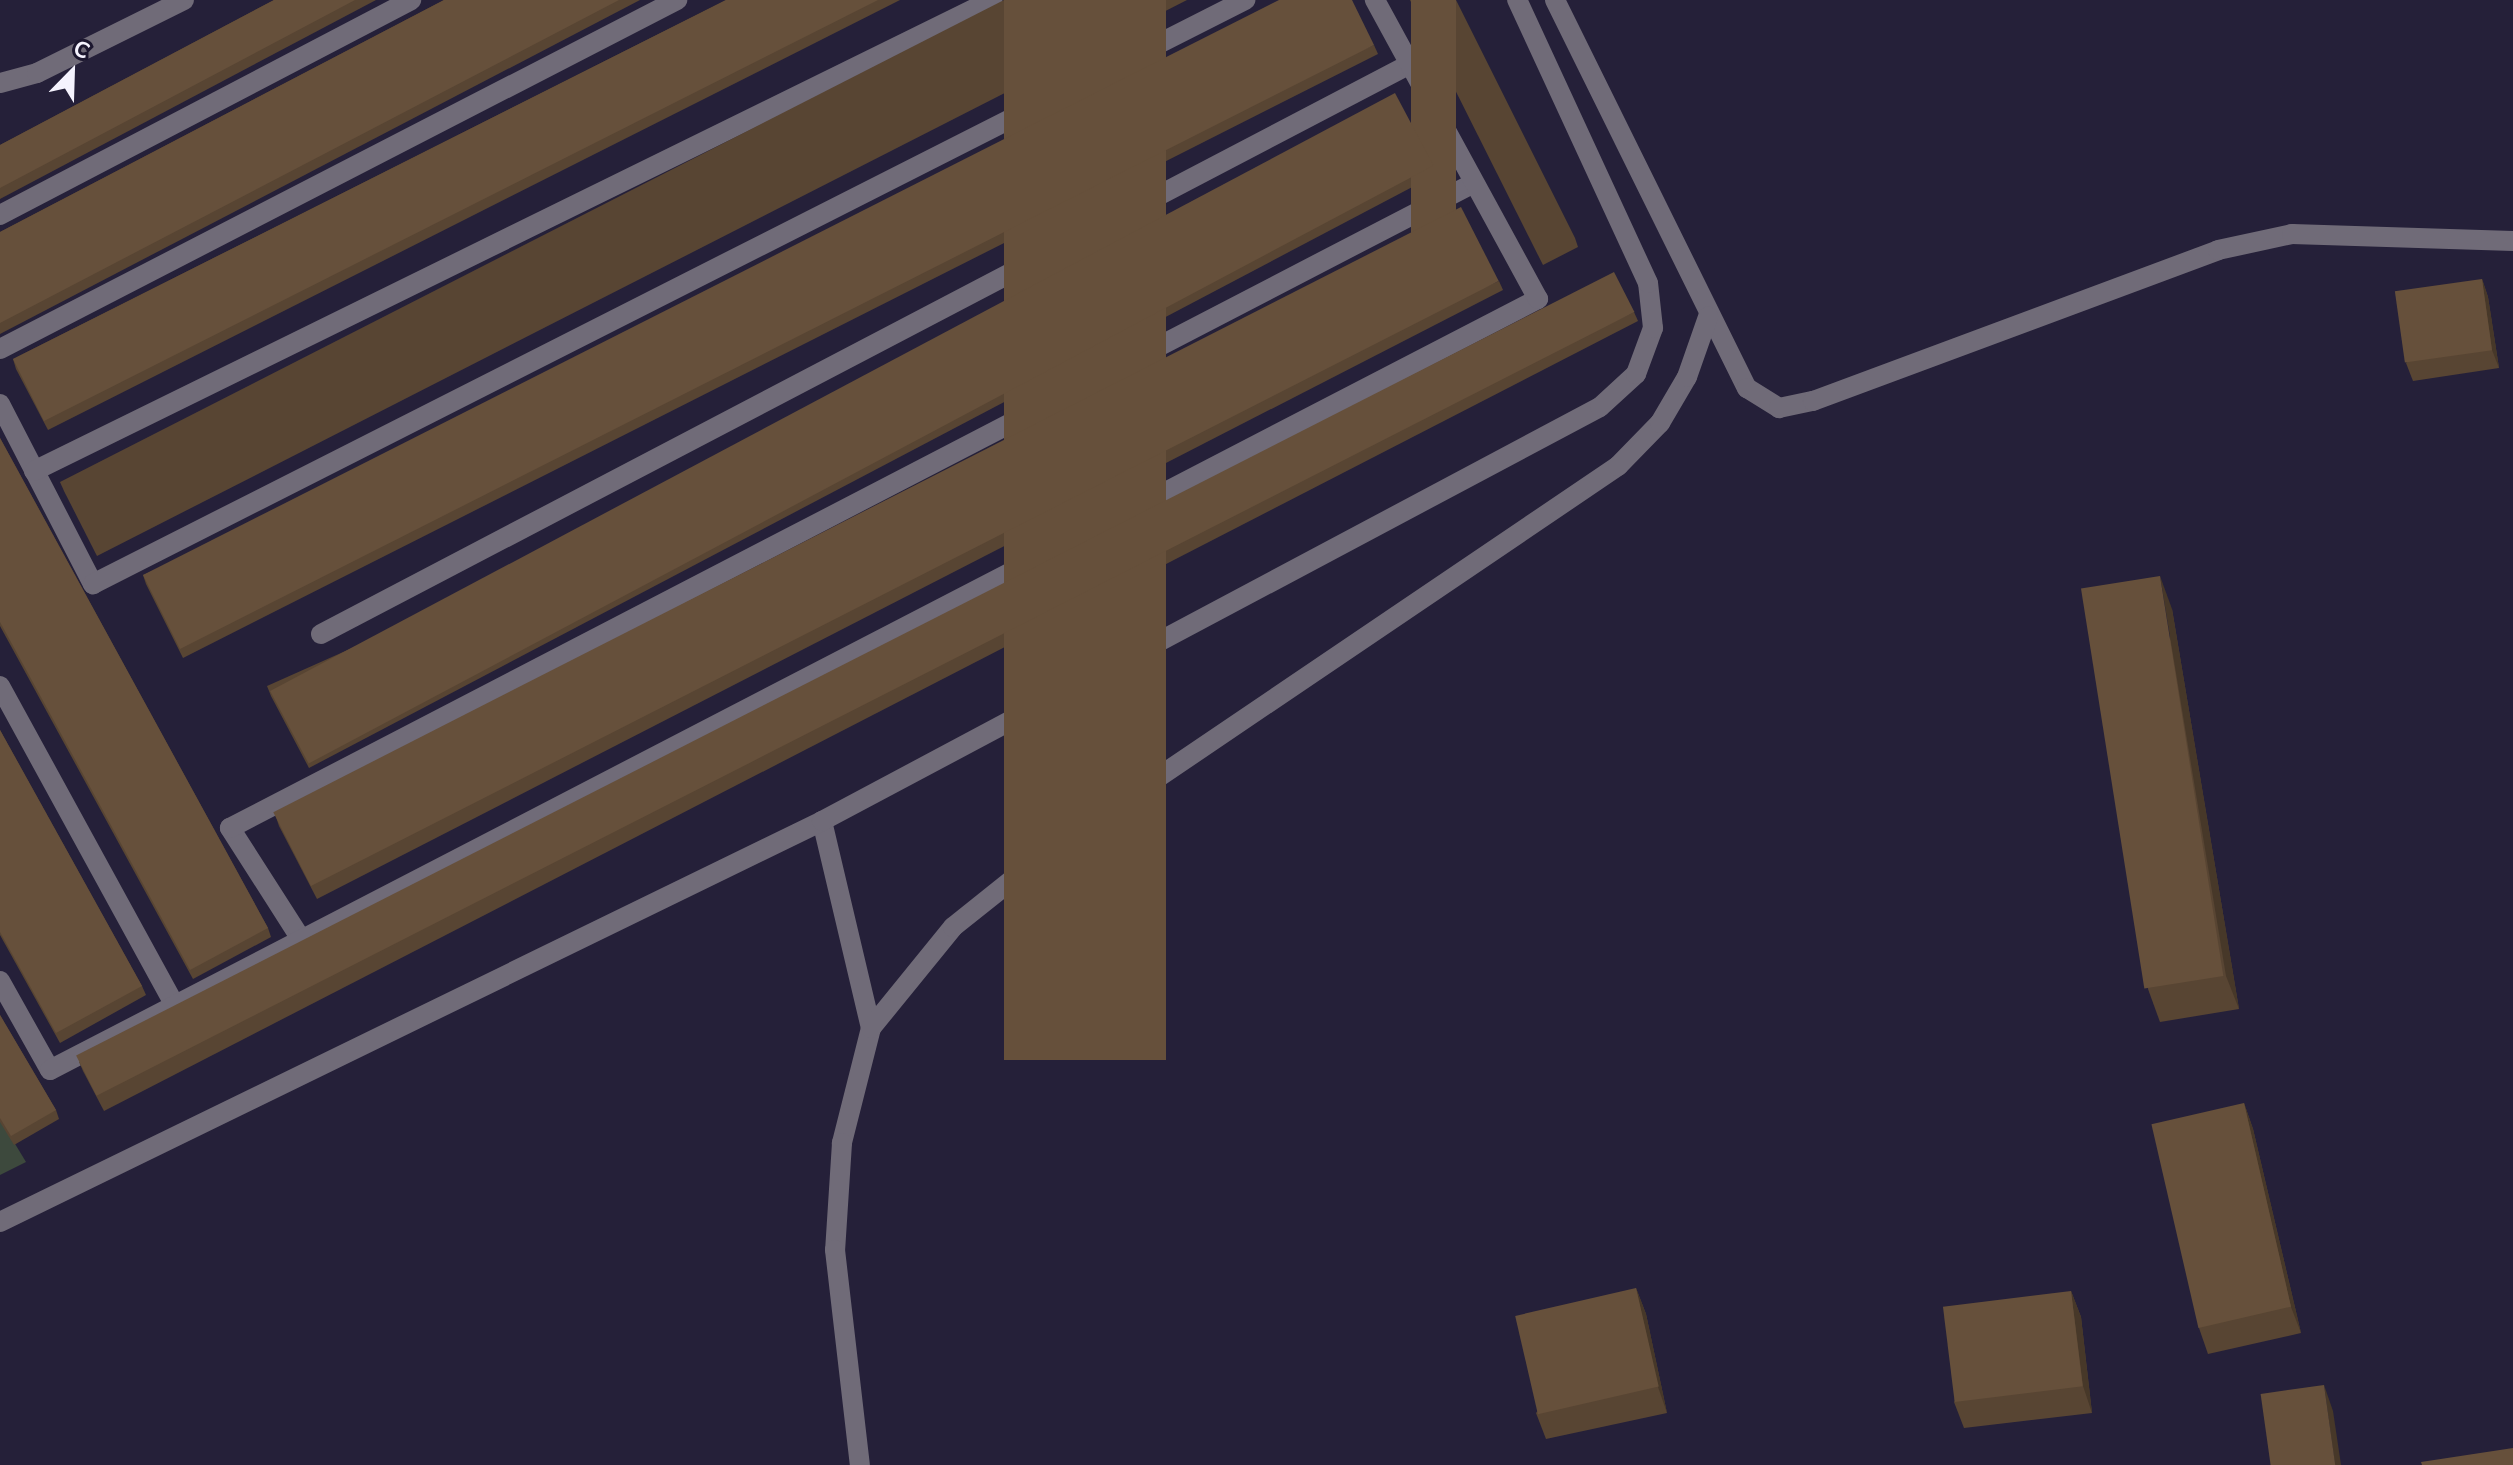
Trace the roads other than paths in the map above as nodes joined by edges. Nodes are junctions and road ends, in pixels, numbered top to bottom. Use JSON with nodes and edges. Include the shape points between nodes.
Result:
{"nodes":[{"id":1,"x":184,"y":0,"type":"edge"},
{"id":2,"x":411,"y":0,"type":"edge"},
{"id":3,"x":677,"y":0,"type":"edge"},
{"id":4,"x":992,"y":0,"type":"edge"},
{"id":5,"x":1245,"y":0,"type":"edge"},
{"id":6,"x":1375,"y":0,"type":"edge"},
{"id":7,"x":1517,"y":0,"type":"edge"},
{"id":8,"x":1555,"y":0,"type":"edge"},
{"id":9,"x":1410,"y":64,"type":"junction"},
{"id":10,"x":0,"y":83,"type":"edge"},
{"id":11,"x":1474,"y":183,"type":"junction"},
{"id":12,"x":0,"y":215,"type":"edge"},
{"id":13,"x":2513,"y":241,"type":"edge"},
{"id":14,"x":1708,"y":317,"type":"junction"},
{"id":15,"x":0,"y":349,"type":"edge"},
{"id":16,"x":0,"y":404,"type":"edge"},
{"id":17,"x":34,"y":471,"type":"junction"},
{"id":18,"x":321,"y":634,"type":"dead end"},
{"id":19,"x":0,"y":686,"type":"edge"},
{"id":20,"x":822,"y":821,"type":"junction"},
{"id":21,"x":301,"y":939,"type":"junction"},
{"id":22,"x":0,"y":981,"type":"edge"},
{"id":23,"x":174,"y":1004,"type":"junction"},
{"id":24,"x":871,"y":1028,"type":"junction"},
{"id":25,"x":0,"y":1222,"type":"edge"},
{"id":26,"x":860,"y":1465,"type":"edge"}],
"edges":[{"from":1,"to":10,"type":"street","via":[[37,73]]},
{"from":2,"to":12,"type":"street"},
{"from":3,"to":15,"type":"street"},
{"from":4,"to":17,"type":"street"},
{"from":5,"to":17,"type":"street","via":[[93,584]]},
{"from":6,"to":9,"type":"street"},
{"from":7,"to":20,"type":"street","via":[[1648,283],[1653,328],[1636,374],[1600,407]]},
{"from":8,"to":14,"type":"street"},
{"from":9,"to":11,"type":"street"},
{"from":9,"to":18,"type":"street"},
{"from":11,"to":21,"type":"street","via":[[1538,299]]},
{"from":11,"to":21,"type":"street","via":[[230,828]]},
{"from":13,"to":14,"type":"street","via":[[2292,234],[2218,250],[1813,401],[1779,408],[1747,388]]},
{"from":14,"to":24,"type":"street","via":[[1687,377],[1660,423],[1618,466],[1042,856],[953,927]]},
{"from":16,"to":17,"type":"street"},
{"from":19,"to":23,"type":"street"},
{"from":20,"to":24,"type":"street"},
{"from":20,"to":25,"type":"street"},
{"from":21,"to":23,"type":"street"},
{"from":22,"to":23,"type":"street","via":[[50,1070]]},
{"from":24,"to":26,"type":"street","via":[[842,1143],[835,1250]]}]}
